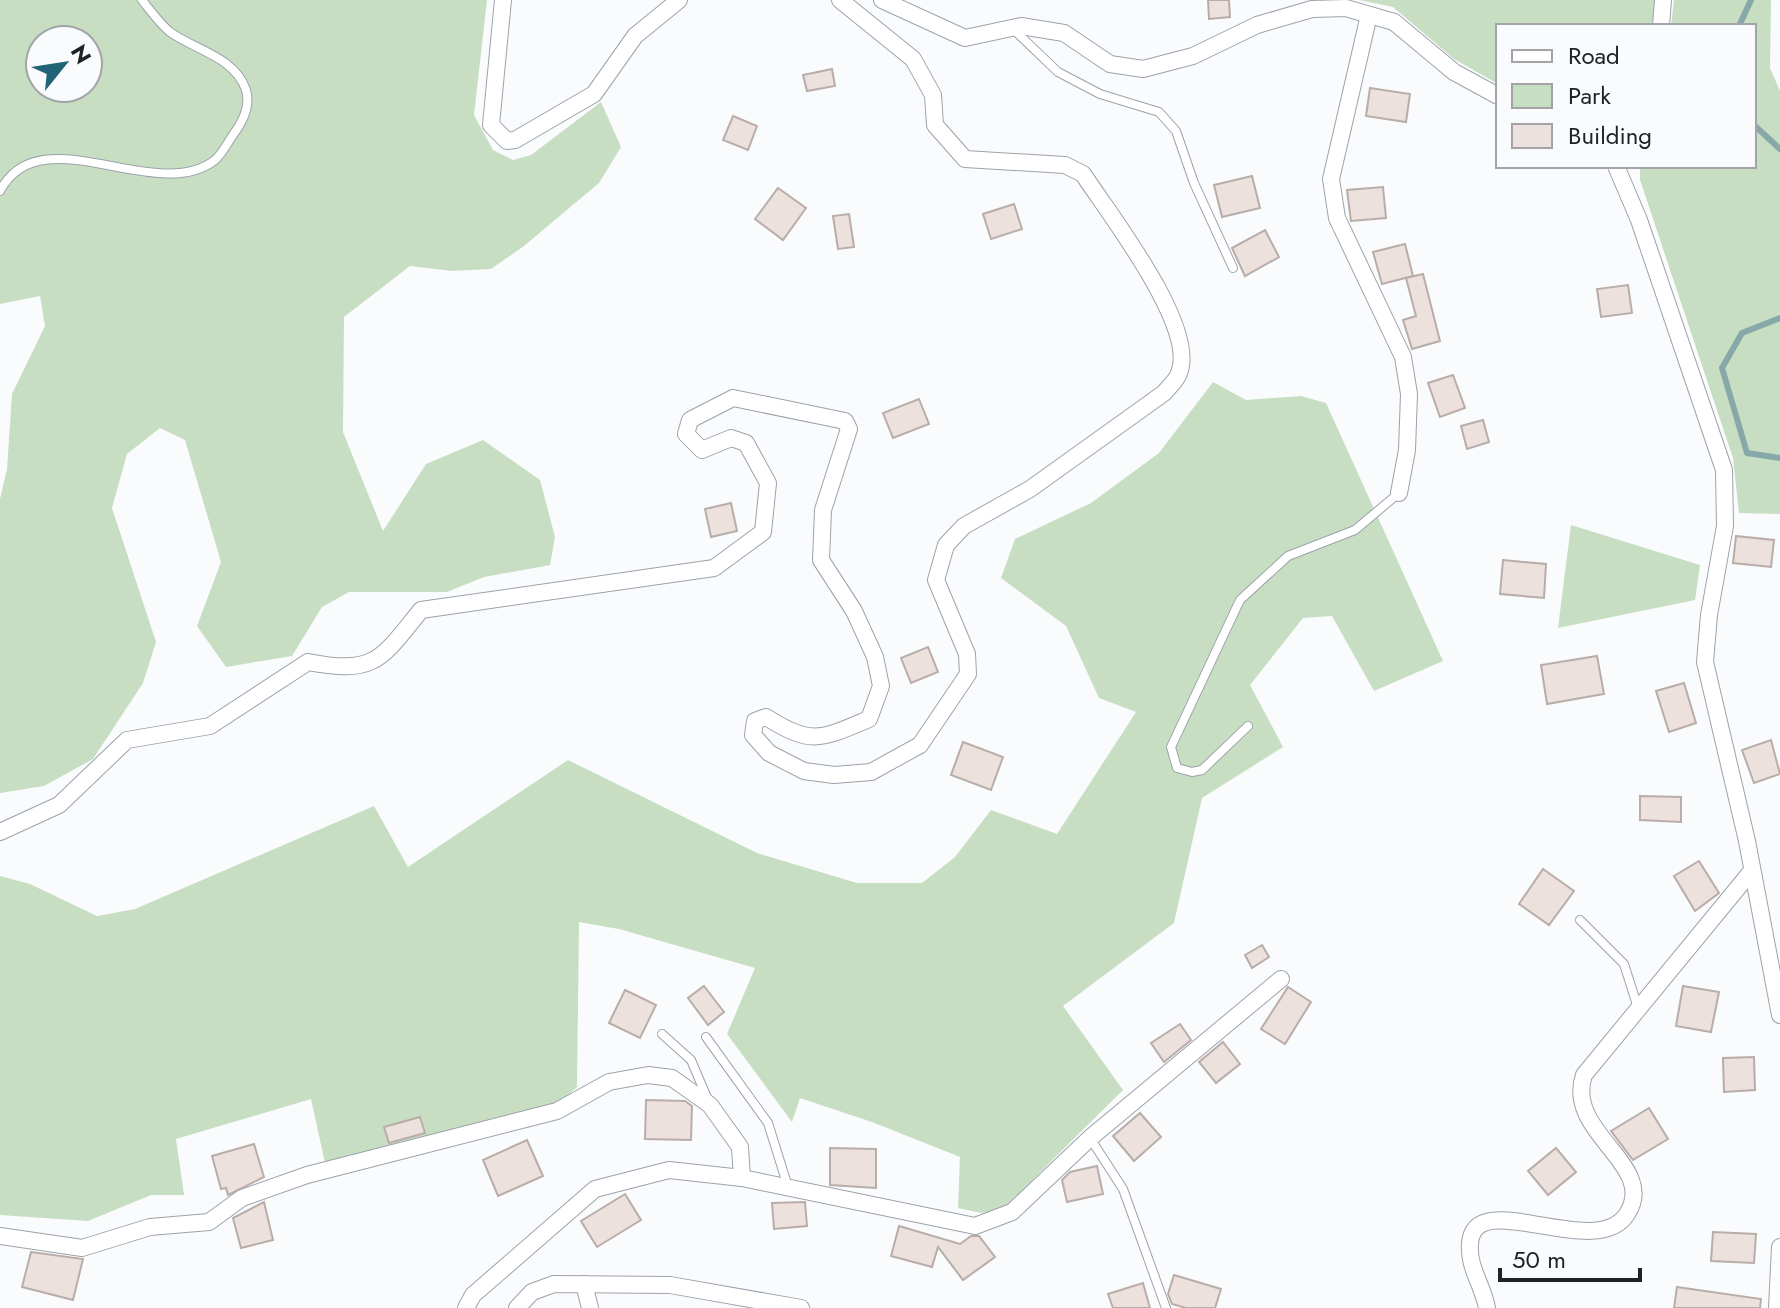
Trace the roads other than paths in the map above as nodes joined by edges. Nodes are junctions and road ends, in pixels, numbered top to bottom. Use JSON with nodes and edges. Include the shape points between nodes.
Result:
{"nodes":[{"id":1,"x":142,"y":0,"type":"edge"},
{"id":2,"x":503,"y":0,"type":"edge"},
{"id":3,"x":679,"y":0,"type":"edge"},
{"id":4,"x":840,"y":0,"type":"edge"},
{"id":5,"x":882,"y":0,"type":"edge"},
{"id":6,"x":1663,"y":0,"type":"edge"},
{"id":7,"x":1369,"y":15,"type":"junction"},
{"id":8,"x":1661,"y":24,"type":"edge"},
{"id":9,"x":1012,"y":28,"type":"junction"},
{"id":10,"x":1496,"y":95,"type":"edge"},
{"id":11,"x":1617,"y":168,"type":"edge"},
{"id":12,"x":0,"y":191,"type":"edge"},
{"id":13,"x":1233,"y":268,"type":"dead end"},
{"id":14,"x":1399,"y":493,"type":"joint"},
{"id":15,"x":1248,"y":726,"type":"dead end"},
{"id":16,"x":0,"y":832,"type":"edge"},
{"id":17,"x":1750,"y":873,"type":"junction"},
{"id":18,"x":1580,"y":920,"type":"dead end"},
{"id":19,"x":1281,"y":979,"type":"dead end"},
{"id":20,"x":1638,"y":1009,"type":"junction"},
{"id":21,"x":1780,"y":1015,"type":"edge"},
{"id":22,"x":662,"y":1034,"type":"dead end"},
{"id":23,"x":706,"y":1037,"type":"dead end"},
{"id":24,"x":710,"y":1105,"type":"junction"},
{"id":25,"x":1090,"y":1138,"type":"junction"},
{"id":26,"x":742,"y":1178,"type":"junction"},
{"id":27,"x":789,"y":1188,"type":"junction"},
{"id":28,"x":0,"y":1236,"type":"edge"},
{"id":29,"x":1780,"y":1247,"type":"edge"},
{"id":30,"x":584,"y":1284,"type":"junction"},
{"id":31,"x":1778,"y":1307,"type":"edge"},
{"id":32,"x":466,"y":1308,"type":"edge"},
{"id":33,"x":517,"y":1308,"type":"edge"},
{"id":34,"x":590,"y":1308,"type":"edge"},
{"id":35,"x":801,"y":1308,"type":"edge"},
{"id":36,"x":1166,"y":1308,"type":"edge"},
{"id":37,"x":1487,"y":1308,"type":"edge"}],
"edges":[{"from":1,"to":12,"type":"lane","via":[[169,31],[228,64],[246,91],[244,120],[215,160],[177,175],[82,159],[37,161],[7,177]]},
{"from":2,"to":3,"type":"street","via":[[491,125],[507,141],[594,94],[635,36]]},
{"from":4,"to":16,"type":"street","via":[[913,59],[933,95],[935,125],[965,159],[1065,165],[1083,174],[1171,310],[1181,339],[1180,372],[1164,393],[1030,489],[964,526],[946,545],[936,580],[967,654],[968,674],[920,745],[871,772],[834,775],[804,771],[769,753],[753,735],[755,721],[766,717],[790,732],[822,739],[869,719],[881,686],[859,623],[821,560],[823,510],[849,429],[845,421],[733,398],[690,420],[686,434],[702,450],[731,438],[746,443],[768,483],[763,532],[714,568],[421,610],[383,656],[346,669],[308,662],[210,726],[127,740],[59,805]]},
{"from":5,"to":9,"type":"street","via":[[965,38]]},
{"from":6,"to":8,"type":"street"},
{"from":7,"to":9,"type":"street","via":[[1346,8],[1312,9],[1257,25],[1193,56],[1143,69],[1110,64],[1064,33]]},
{"from":7,"to":10,"type":"street","via":[[1394,22],[1454,72]]},
{"from":7,"to":14,"type":"street","via":[[1331,179],[1337,218],[1403,357],[1409,394]]},
{"from":9,"to":13,"type":"lane","via":[[1058,72],[1100,94],[1159,112],[1176,131]]},
{"from":11,"to":17,"type":"street","via":[[1724,470],[1725,526],[1705,662]]},
{"from":14,"to":15,"type":"lane","via":[[1355,530],[1288,556],[1240,600],[1171,747],[1177,768],[1202,770]]},
{"from":17,"to":20,"type":"street"},
{"from":17,"to":21,"type":"street"},
{"from":18,"to":20,"type":"lane","via":[[1624,964]]},
{"from":19,"to":25,"type":"street"},
{"from":20,"to":37,"type":"street","via":[[1584,1075],[1578,1091],[1583,1114],[1632,1179],[1636,1195],[1626,1217],[1606,1227],[1570,1233],[1506,1218],[1482,1223],[1470,1240],[1471,1264]]},
{"from":22,"to":24,"type":"lane","via":[[691,1060]]},
{"from":23,"to":27,"type":"lane","via":[[768,1123]]},
{"from":24,"to":26,"type":"street","via":[[740,1147]]},
{"from":24,"to":28,"type":"street","via":[[672,1078],[648,1075],[609,1082],[557,1111],[307,1175],[242,1198],[209,1222],[150,1227],[82,1248]]},
{"from":25,"to":27,"type":"street","via":[[1012,1212],[975,1226]]},
{"from":25,"to":36,"type":"lane","via":[[1123,1189]]},
{"from":26,"to":27,"type":"street"},
{"from":26,"to":32,"type":"street","via":[[669,1170],[595,1189],[473,1295]]},
{"from":29,"to":31,"type":"street"},
{"from":30,"to":33,"type":"street","via":[[554,1284],[532,1292]]},
{"from":30,"to":34,"type":"street"},
{"from":30,"to":35,"type":"street","via":[[670,1285]]}]}
